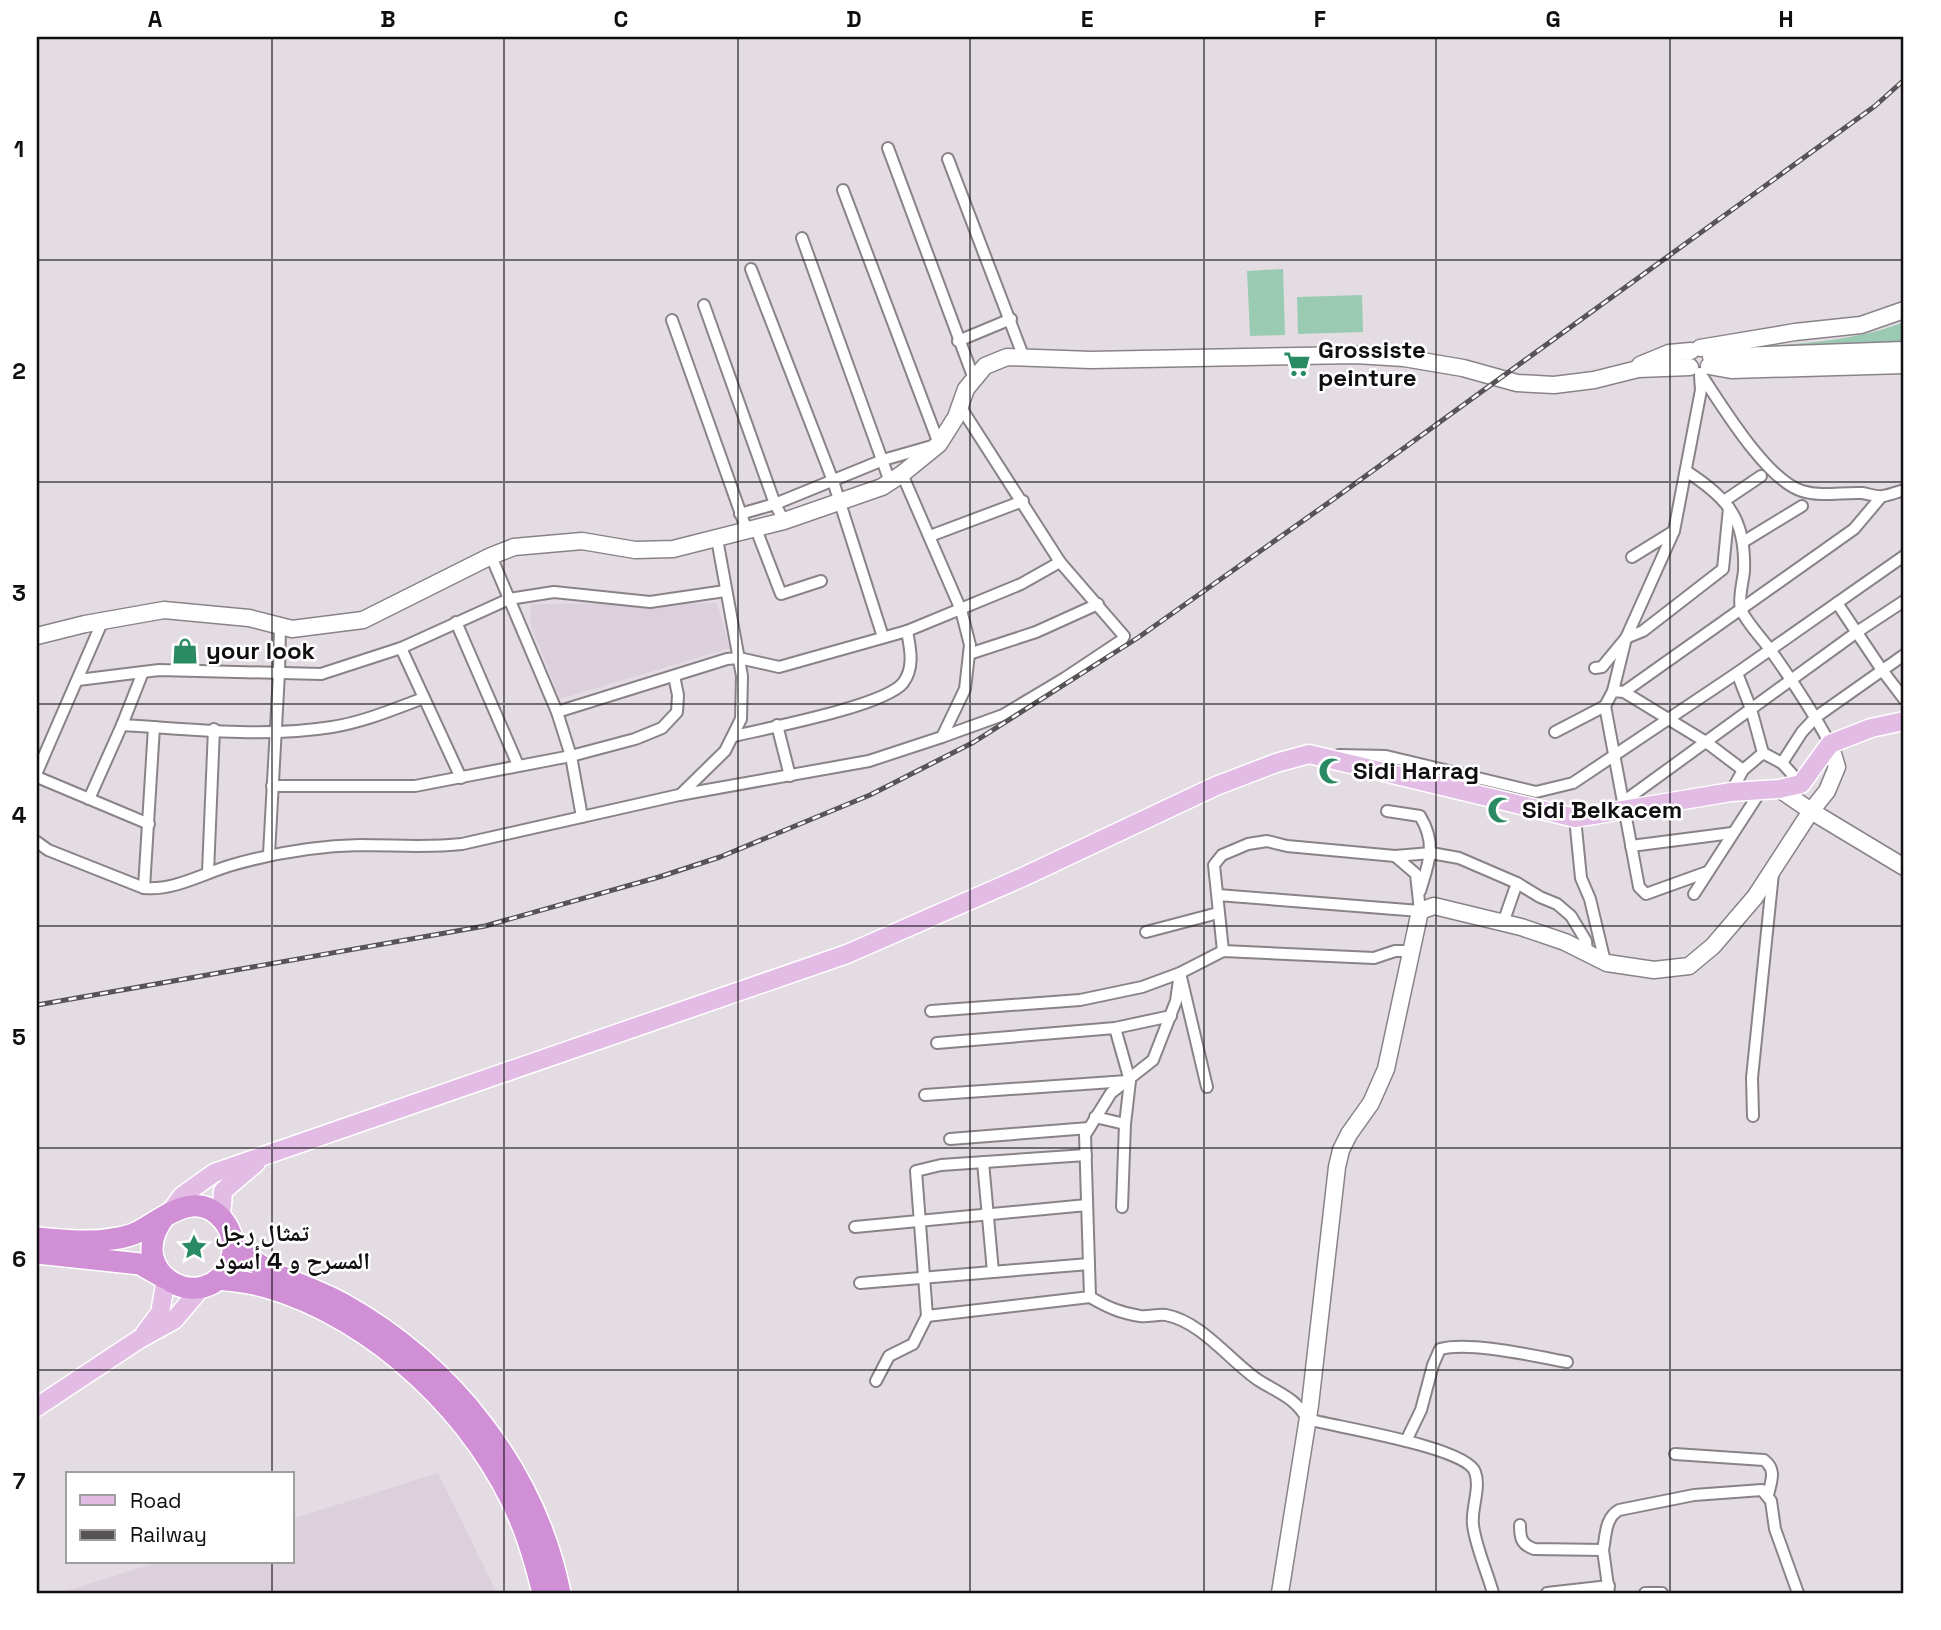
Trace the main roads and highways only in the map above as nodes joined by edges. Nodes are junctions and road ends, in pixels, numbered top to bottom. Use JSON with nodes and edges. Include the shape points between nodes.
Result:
{"nodes":[{"id":1,"x":1904,"y":720,"type":"edge"},
{"id":2,"x":268,"y":1153,"type":"junction"},
{"id":3,"x":168,"y":1214,"type":"junction"},
{"id":4,"x":221,"y":1218,"type":"junction"},
{"id":5,"x":37,"y":1238,"type":"edge"},
{"id":6,"x":233,"y":1242,"type":"junction"},
{"id":7,"x":37,"y":1253,"type":"edge"},
{"id":8,"x":166,"y":1279,"type":"junction"},
{"id":9,"x":210,"y":1283,"type":"junction"},
{"id":10,"x":138,"y":1340,"type":"junction"},
{"id":11,"x":37,"y":1407,"type":"edge"},
{"id":12,"x":542,"y":1593,"type":"edge"},
{"id":13,"x":560,"y":1593,"type":"edge"}],
"edges":[{"from":1,"to":2,"type":"main road","via":[[1830,744],[1801,784],[1624,806],[1575,818],[1310,754],[1216,786],[847,954]]},
{"from":2,"to":3,"type":"main road","via":[[200,1181]]},
{"from":2,"to":4,"type":"main road","via":[[223,1191]]},
{"from":3,"to":4,"type":"highway","via":[[198,1206]]},
{"from":3,"to":5,"type":"highway","via":[[135,1234],[111,1239]]},
{"from":3,"to":8,"type":"highway","via":[[156,1227],[152,1248],[157,1268]]},
{"from":4,"to":6,"type":"highway"},
{"from":6,"to":9,"type":"highway","via":[[228,1269]]},
{"from":6,"to":13,"type":"highway","via":[[259,1266],[325,1294],[387,1331],[467,1404],[514,1470],[544,1537]]},
{"from":7,"to":8,"type":"highway","via":[[140,1264]]},
{"from":8,"to":9,"type":"highway","via":[[189,1288]]},
{"from":8,"to":10,"type":"main road","via":[[160,1313]]},
{"from":9,"to":10,"type":"main road","via":[[174,1320]]},
{"from":9,"to":12,"type":"highway","via":[[266,1287],[327,1312],[418,1376],[469,1432],[496,1473],[520,1520]]},
{"from":10,"to":11,"type":"main road"}]}
